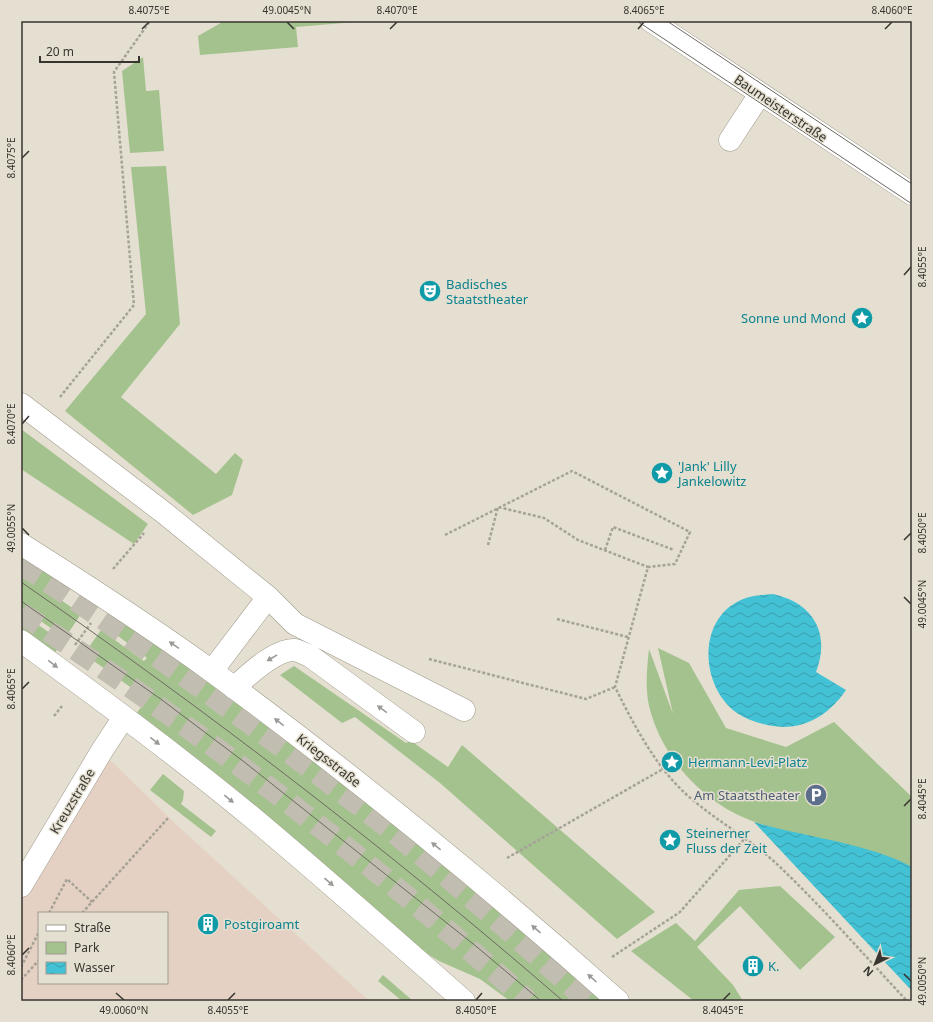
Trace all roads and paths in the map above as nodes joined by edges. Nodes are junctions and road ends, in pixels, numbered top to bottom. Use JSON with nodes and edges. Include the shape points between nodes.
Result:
{"nodes":[{"id":1,"x":150,"y":21,"type":"edge"},
{"id":2,"x":651,"y":21,"type":"edge"},
{"id":3,"x":760,"y":94,"type":"junction"},
{"id":4,"x":730,"y":140,"type":"dead end"},
{"id":5,"x":912,"y":194,"type":"edge"},
{"id":6,"x":21,"y":404,"type":"edge"},
{"id":7,"x":42,"y":419,"type":"junction"},
{"id":8,"x":498,"y":507,"type":"junction"},
{"id":9,"x":163,"y":512,"type":"junction"},
{"id":10,"x":445,"y":535,"type":"dead end"},
{"id":11,"x":21,"y":544,"type":"edge"},
{"id":12,"x":488,"y":545,"type":"dead end"},
{"id":13,"x":605,"y":550,"type":"junction"},
{"id":14,"x":674,"y":550,"type":"dead end"},
{"id":15,"x":648,"y":567,"type":"junction"},
{"id":16,"x":86,"y":586,"type":"junction"},
{"id":17,"x":268,"y":597,"type":"junction"},
{"id":18,"x":557,"y":619,"type":"dead end"},
{"id":19,"x":628,"y":637,"type":"junction"},
{"id":20,"x":21,"y":641,"type":"edge"},
{"id":21,"x":425,"y":658,"type":"dead end"},
{"id":22,"x":212,"y":671,"type":"junction"},
{"id":23,"x":615,"y":687,"type":"junction"},
{"id":24,"x":234,"y":688,"type":"junction"},
{"id":25,"x":464,"y":710,"type":"dead end"},
{"id":26,"x":124,"y":717,"type":"junction"},
{"id":27,"x":414,"y":732,"type":"dead end"},
{"id":28,"x":662,"y":769,"type":"junction"},
{"id":29,"x":170,"y":817,"type":"dead end"},
{"id":30,"x":746,"y":837,"type":"junction"},
{"id":31,"x":507,"y":858,"type":"dead end"},
{"id":32,"x":21,"y":886,"type":"edge"},
{"id":33,"x":92,"y":902,"type":"junction"},
{"id":34,"x":50,"y":912,"type":"edge"},
{"id":35,"x":83,"y":912,"type":"edge"},
{"id":36,"x":38,"y":934,"type":"edge"},
{"id":37,"x":609,"y":960,"type":"dead end"},
{"id":38,"x":38,"y":961,"type":"edge"},
{"id":39,"x":21,"y":967,"type":"edge"},
{"id":40,"x":21,"y":980,"type":"edge"},
{"id":41,"x":464,"y":1001,"type":"edge"},
{"id":42,"x":618,"y":1001,"type":"edge"},
{"id":43,"x":907,"y":1001,"type":"edge"}],
"edges":[{"from":1,"to":7,"type":"path","via":[[114,72],[134,305]]},
{"from":2,"to":3,"type":"main road","name":"Baumeisterstraße"},
{"from":3,"to":4,"type":"main road"},
{"from":3,"to":5,"type":"main road","name":"Baumeisterstraße"},
{"from":6,"to":7,"type":"main road"},
{"from":7,"to":9,"type":"main road"},
{"from":8,"to":10,"type":"path"},
{"from":8,"to":12,"type":"path"},
{"from":8,"to":13,"type":"path","via":[[544,518],[578,540]]},
{"from":8,"to":15,"type":"path","via":[[572,471],[690,532],[675,564]]},
{"from":9,"to":16,"type":"path","via":[[108,574]]},
{"from":9,"to":17,"type":"main road"},
{"from":11,"to":16,"type":"main road","name":"Kriegsstraße"},
{"from":13,"to":14,"type":"path","via":[[613,527]]},
{"from":13,"to":15,"type":"path"},
{"from":15,"to":19,"type":"path"},
{"from":22,"to":16,"type":"main road","name":"Kriegsstraße","one_way":true},
{"from":17,"to":22,"type":"main road"},
{"from":17,"to":25,"type":"main road","via":[[295,624]]},
{"from":18,"to":19,"type":"path"},
{"from":19,"to":23,"type":"path"},
{"from":20,"to":26,"type":"main road","one_way":true},
{"from":21,"to":23,"type":"path","via":[[586,699]]},
{"from":22,"to":24,"type":"main road","name":"Kriegsstraße"},
{"from":23,"to":28,"type":"path","via":[[629,716]]},
{"from":27,"to":24,"type":"main road","one_way":true,"via":[[310,656],[295,650],[279,654],[253,670]]},
{"from":42,"to":24,"type":"main road","name":"Kriegsstraße","one_way":true,"via":[[477,879]]},
{"from":26,"to":32,"type":"main road","name":"Kreuzstraße"},
{"from":26,"to":41,"type":"main road","one_way":true,"via":[[258,822]]},
{"from":28,"to":30,"type":"path","via":[[687,795]]},
{"from":28,"to":31,"type":"path"},
{"from":29,"to":33,"type":"path"},
{"from":30,"to":37,"type":"path","via":[[680,912]]},
{"from":30,"to":43,"type":"path","via":[[780,866]]},
{"from":33,"to":34,"type":"path","via":[[67,879]]},
{"from":33,"to":35,"type":"path"},
{"from":36,"to":39,"type":"path"},
{"from":38,"to":40,"type":"path"}]}
